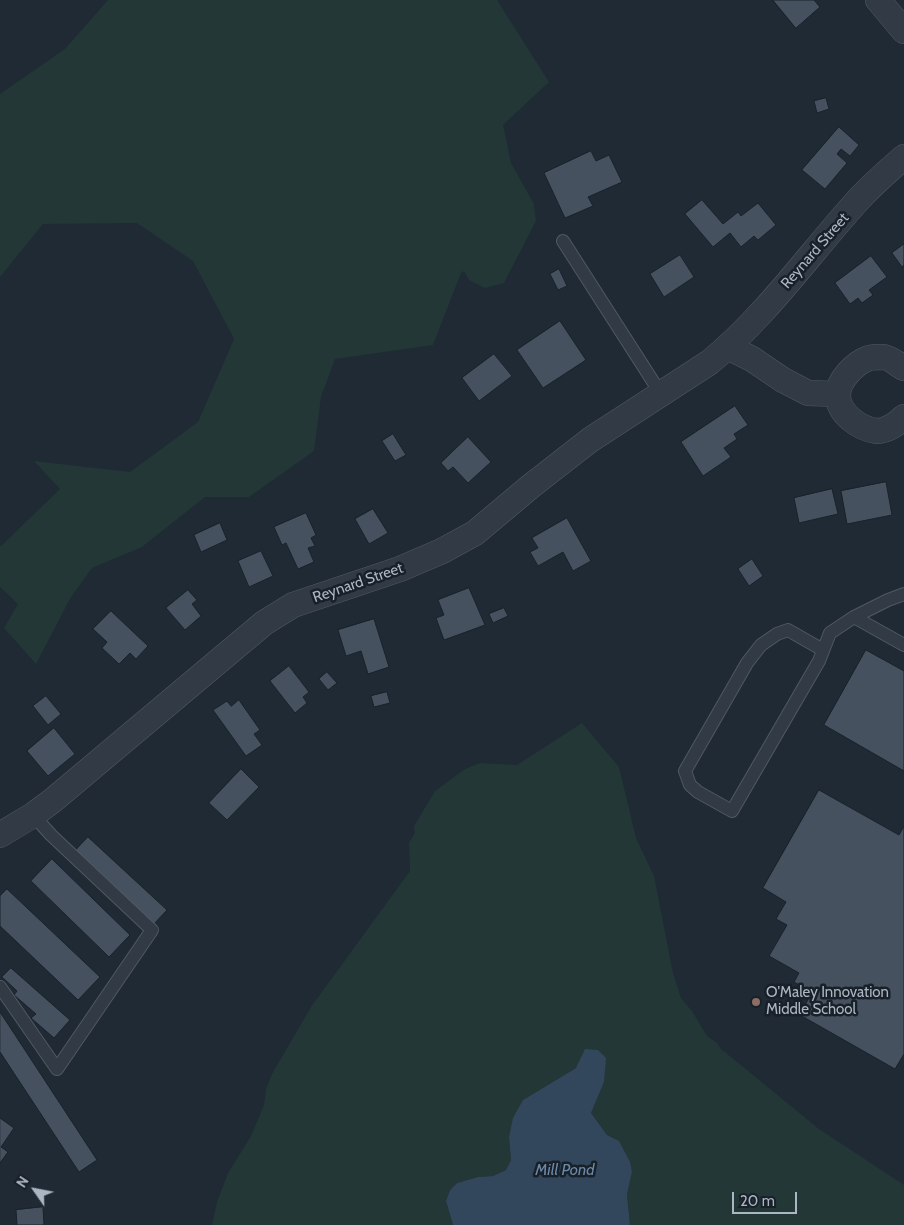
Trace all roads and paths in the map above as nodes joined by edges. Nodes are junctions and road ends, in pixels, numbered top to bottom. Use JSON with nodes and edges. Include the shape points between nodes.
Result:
{"nodes":[{"id":1,"x":878,"y":0,"type":"edge"},
{"id":2,"x":904,"y":32,"type":"edge"},
{"id":3,"x":904,"y":157,"type":"edge"},
{"id":4,"x":563,"y":241,"type":"dead end"},
{"id":5,"x":728,"y":347,"type":"junction"},
{"id":6,"x":904,"y":368,"type":"edge"},
{"id":7,"x":661,"y":394,"type":"junction"},
{"id":8,"x":838,"y":394,"type":"junction"},
{"id":9,"x":904,"y":417,"type":"edge"},
{"id":10,"x":904,"y":594,"type":"edge"},
{"id":11,"x":854,"y":617,"type":"junction"},
{"id":12,"x":904,"y":646,"type":"edge"},
{"id":13,"x":823,"y":650,"type":"junction"},
{"id":14,"x":34,"y":815,"type":"junction"},
{"id":15,"x":0,"y":836,"type":"edge"},
{"id":16,"x":0,"y":987,"type":"edge"}],
"edges":[{"from":1,"to":2,"type":"street"},
{"from":3,"to":5,"type":"street","name":"Reynard Street","via":[[860,198]]},
{"from":4,"to":7,"type":"lane"},
{"from":5,"to":7,"type":"street","name":"Reynard Street"},
{"from":5,"to":8,"type":"street","via":[[808,393]]},
{"from":6,"to":8,"type":"street","via":[[886,357],[869,358],[843,379]]},
{"from":7,"to":14,"type":"street","name":"Reynard Street","via":[[590,440],[475,533],[400,569],[293,605],[264,623]]},
{"from":8,"to":9,"type":"street","via":[[842,411],[858,424],[878,431],[896,425]]},
{"from":10,"to":11,"type":"lane"},
{"from":11,"to":12,"type":"lane"},
{"from":11,"to":13,"type":"lane","via":[[830,633]]},
{"from":13,"to":13,"type":"lane","via":[[788,630],[761,645],[686,771],[690,785],[732,811]]},
{"from":14,"to":15,"type":"street","name":"Reynard Street"},
{"from":14,"to":16,"type":"lane","via":[[152,930],[57,1069]]}]}
